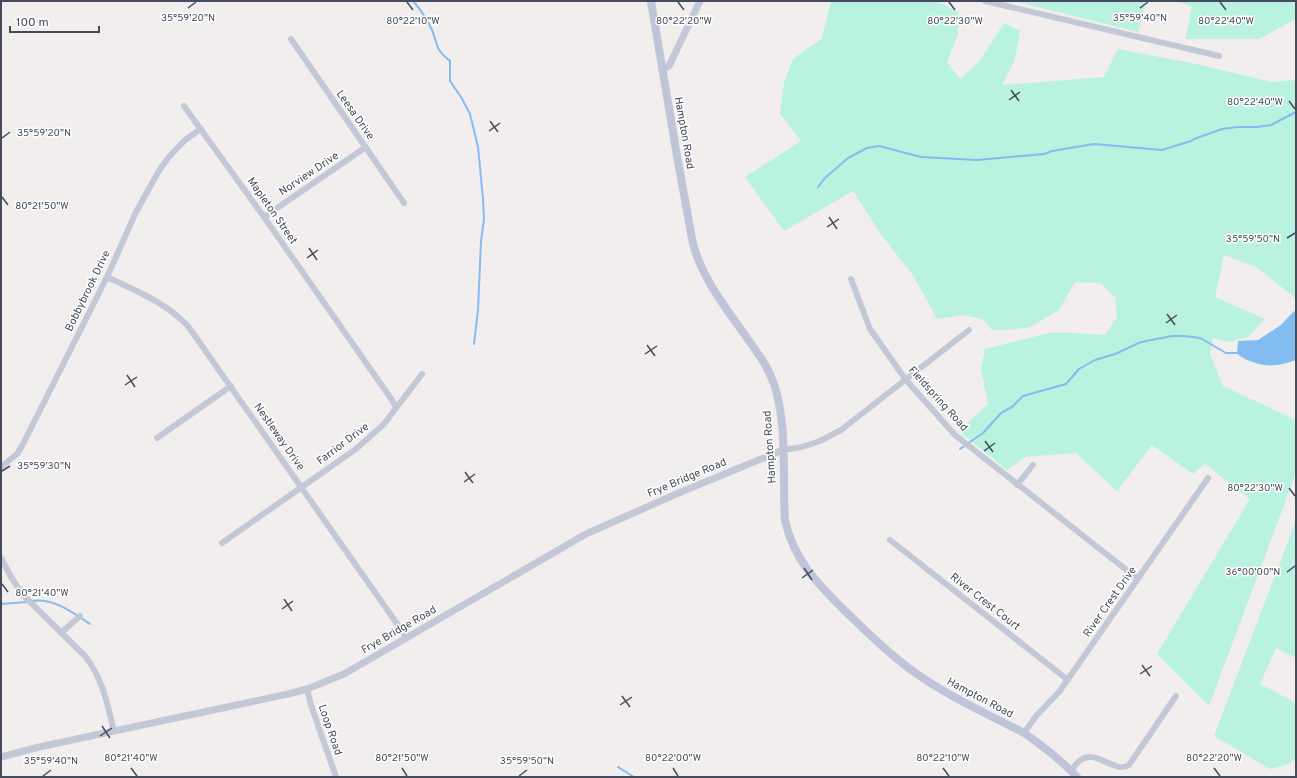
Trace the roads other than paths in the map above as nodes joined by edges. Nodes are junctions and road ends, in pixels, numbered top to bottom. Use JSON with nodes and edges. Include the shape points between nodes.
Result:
{"nodes":[{"id":1,"x":651,"y":1,"type":"edge"},
{"id":2,"x":700,"y":1,"type":"edge"},
{"id":3,"x":985,"y":1,"type":"edge"},
{"id":4,"x":291,"y":39,"type":"dead end"},
{"id":5,"x":1218,"y":56,"type":"dead end"},
{"id":6,"x":662,"y":70,"type":"junction"},
{"id":7,"x":184,"y":106,"type":"dead end"},
{"id":8,"x":201,"y":129,"type":"junction"},
{"id":9,"x":366,"y":147,"type":"junction"},
{"id":10,"x":404,"y":203,"type":"dead end"},
{"id":11,"x":264,"y":217,"type":"junction"},
{"id":12,"x":107,"y":277,"type":"junction"},
{"id":13,"x":851,"y":279,"type":"dead end"},
{"id":14,"x":969,"y":330,"type":"dead end"},
{"id":15,"x":422,"y":374,"type":"dead end"},
{"id":16,"x":906,"y":380,"type":"junction"},
{"id":17,"x":230,"y":386,"type":"junction"},
{"id":18,"x":396,"y":408,"type":"junction"},
{"id":19,"x":157,"y":438,"type":"dead end"},
{"id":20,"x":783,"y":450,"type":"junction"},
{"id":21,"x":1033,"y":465,"type":"dead end"},
{"id":22,"x":1,"y":467,"type":"edge"},
{"id":23,"x":1208,"y":478,"type":"dead end"},
{"id":24,"x":1017,"y":485,"type":"junction"},
{"id":25,"x":302,"y":486,"type":"junction"},
{"id":26,"x":890,"y":540,"type":"dead end"},
{"id":27,"x":222,"y":543,"type":"dead end"},
{"id":28,"x":1,"y":558,"type":"edge"},
{"id":29,"x":1138,"y":579,"type":"junction"},
{"id":30,"x":80,"y":616,"type":"dead end"},
{"id":31,"x":61,"y":633,"type":"junction"},
{"id":32,"x":407,"y":638,"type":"junction"},
{"id":33,"x":1068,"y":680,"type":"junction"},
{"id":34,"x":307,"y":689,"type":"junction"},
{"id":35,"x":1176,"y":696,"type":"dead end"},
{"id":36,"x":114,"y":731,"type":"junction"},
{"id":37,"x":1024,"y":733,"type":"junction"},
{"id":38,"x":1,"y":757,"type":"edge"},
{"id":39,"x":1074,"y":774,"type":"edge"},
{"id":40,"x":336,"y":777,"type":"edge"}],
"edges":[{"from":1,"to":6,"type":"main road","name":"Hampton Road"},
{"from":2,"to":6,"type":"street","via":[[669,66]]},
{"from":3,"to":5,"type":"street"},
{"from":4,"to":9,"type":"street","name":"Leesa Drive"},
{"from":6,"to":20,"type":"main road","name":"Hampton Road","via":[[696,256],[713,290],[770,374],[779,409]]},
{"from":7,"to":8,"type":"street","name":"Mapleton Street"},
{"from":8,"to":11,"type":"street","name":"Mapleton Street"},
{"from":8,"to":12,"type":"street","name":"Bobbybrook Drive","via":[[181,145],[160,169],[136,212]]},
{"from":9,"to":10,"type":"street","name":"Leesa Drive"},
{"from":9,"to":11,"type":"street","name":"Norview Drive"},
{"from":11,"to":18,"type":"street","name":"Mapleton Street"},
{"from":12,"to":17,"type":"street","name":"Nestleway Drive","via":[[154,299],[180,317],[198,338]]},
{"from":12,"to":22,"type":"street","name":"Bobbybrook Drive","via":[[23,444]]},
{"from":13,"to":16,"type":"street","name":"Fieldspring Road","via":[[870,329]]},
{"from":14,"to":16,"type":"street"},
{"from":15,"to":18,"type":"street","name":"Farrior Drive"},
{"from":16,"to":20,"type":"street","via":[[841,430],[820,441]]},
{"from":16,"to":24,"type":"street","name":"Fieldspring Road","via":[[955,435]]},
{"from":17,"to":19,"type":"street"},
{"from":17,"to":25,"type":"street","name":"Nestleway Drive"},
{"from":18,"to":25,"type":"street","name":"Farrior Drive","via":[[384,424],[356,449]]},
{"from":20,"to":32,"type":"street","name":"Frye Bridge Road","via":[[586,534]]},
{"from":20,"to":37,"type":"main road","name":"Hampton Road","via":[[784,504],[788,533],[797,555],[810,574],[904,665],[931,683]]},
{"from":21,"to":24,"type":"street"},
{"from":23,"to":29,"type":"street","name":"River Crest Drive"},
{"from":24,"to":29,"type":"street","name":"Fieldspring Road"},
{"from":25,"to":27,"type":"street","name":"Farrior Drive"},
{"from":25,"to":32,"type":"street","name":"Nestleway Drive"},
{"from":26,"to":33,"type":"street","name":"River Crest Court"},
{"from":28,"to":31,"type":"street","via":[[24,596]]},
{"from":29,"to":33,"type":"street","name":"River Crest Drive"},
{"from":30,"to":31,"type":"street"},
{"from":31,"to":36,"type":"street","via":[[97,673]]},
{"from":32,"to":34,"type":"street","name":"Frye Bridge Road","via":[[344,674]]},
{"from":33,"to":37,"type":"street","name":"River Crest Drive"},
{"from":34,"to":36,"type":"street","name":"Frye Bridge Road"},
{"from":34,"to":40,"type":"street","name":"Loop Road"},
{"from":35,"to":39,"type":"street","via":[[1129,765],[1121,767],[1100,759],[1089,758],[1080,760]]},
{"from":36,"to":38,"type":"street","name":"Frye Bridge Road"},
{"from":37,"to":39,"type":"main road","name":"Hampton Road","via":[[1048,750]]}]}
